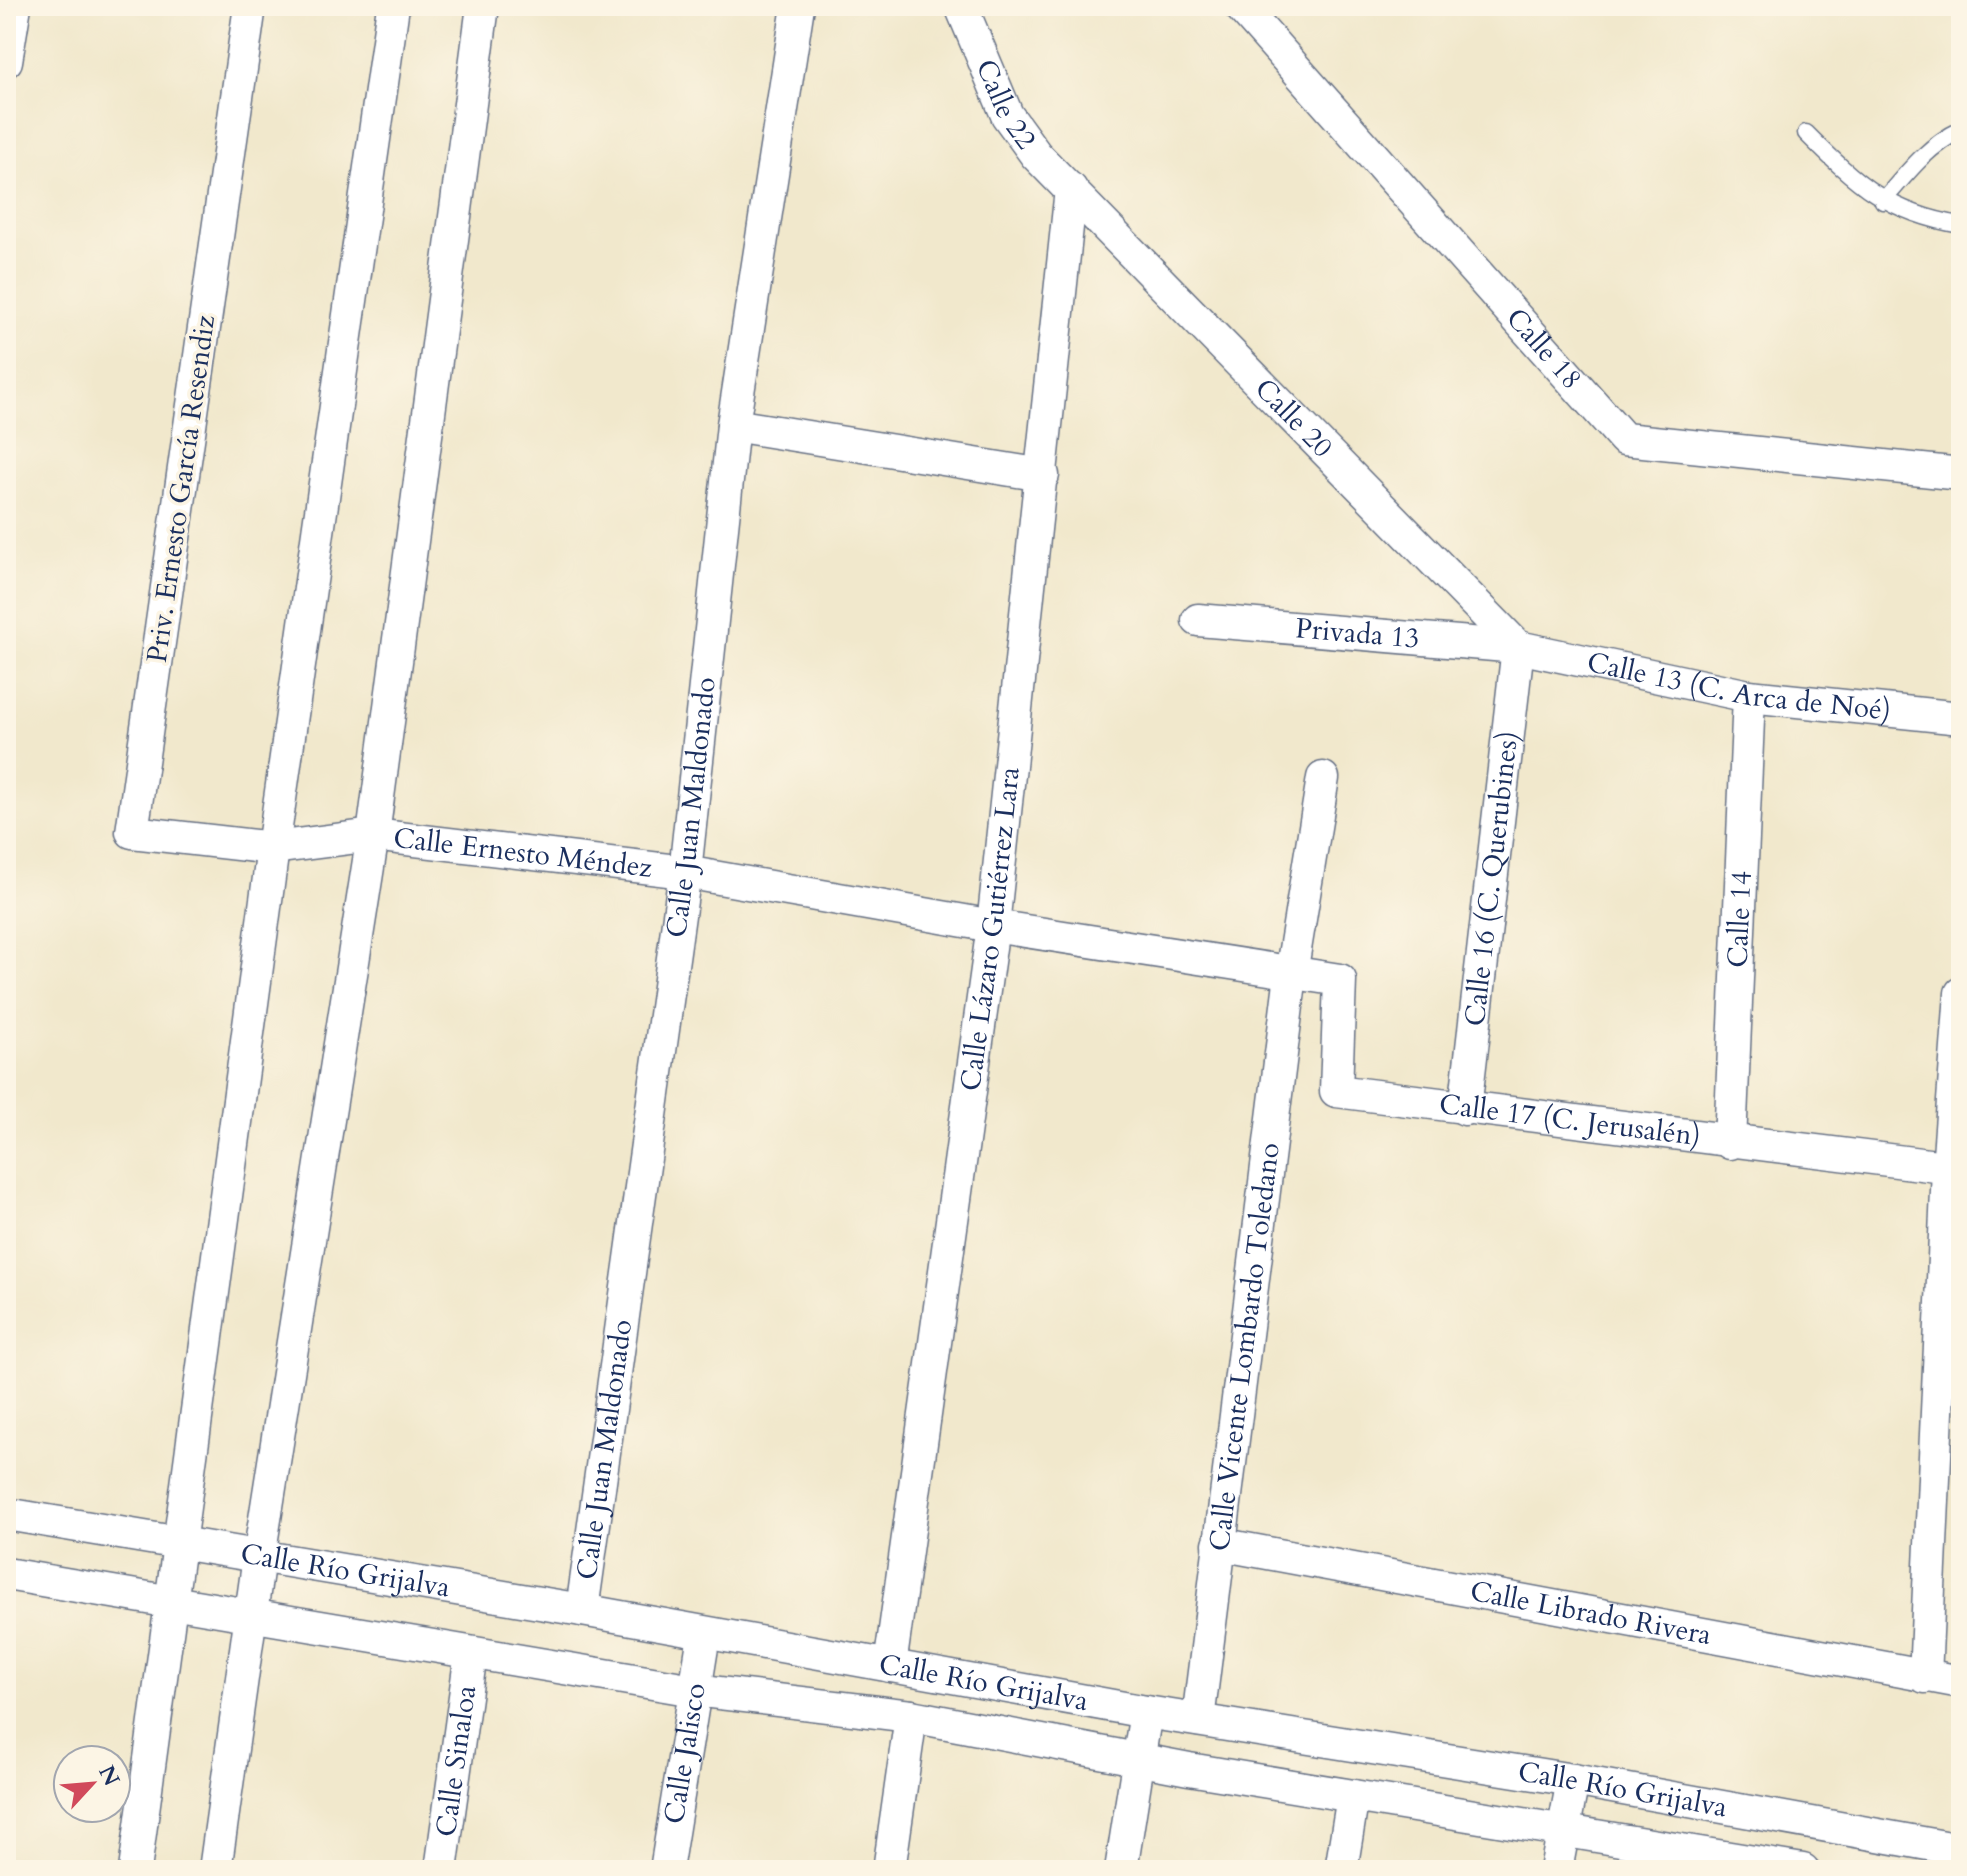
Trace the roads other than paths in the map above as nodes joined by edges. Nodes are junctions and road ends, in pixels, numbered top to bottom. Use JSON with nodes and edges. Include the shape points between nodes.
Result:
{"nodes":[{"id":1,"x":15,"y":6,"type":"edge"},
{"id":2,"x":250,"y":6,"type":"edge"},
{"id":3,"x":393,"y":6,"type":"edge"},
{"id":4,"x":483,"y":6,"type":"edge"},
{"id":5,"x":798,"y":6,"type":"edge"},
{"id":6,"x":961,"y":6,"type":"edge"},
{"id":7,"x":1240,"y":6,"type":"edge"},
{"id":8,"x":6,"y":61,"type":"edge"},
{"id":9,"x":1961,"y":130,"type":"edge"},
{"id":10,"x":1806,"y":133,"type":"dead end"},
{"id":11,"x":1071,"y":189,"type":"junction"},
{"id":12,"x":1883,"y":201,"type":"junction"},
{"id":13,"x":1961,"y":225,"type":"edge"},
{"id":14,"x":733,"y":425,"type":"junction"},
{"id":15,"x":1961,"y":474,"type":"edge"},
{"id":16,"x":1043,"y":475,"type":"junction"},
{"id":17,"x":1198,"y":620,"type":"dead end"},
{"id":18,"x":1518,"y":647,"type":"junction"},
{"id":19,"x":1749,"y":696,"type":"junction"},
{"id":20,"x":1961,"y":718,"type":"edge"},
{"id":21,"x":1323,"y":778,"type":"dead end"},
{"id":22,"x":373,"y":835,"type":"junction"},
{"id":23,"x":273,"y":848,"type":"junction"},
{"id":24,"x":685,"y":872,"type":"junction"},
{"id":25,"x":993,"y":926,"type":"junction"},
{"id":26,"x":1291,"y":974,"type":"junction"},
{"id":27,"x":1961,"y":993,"type":"edge"},
{"id":28,"x":1465,"y":1109,"type":"junction"},
{"id":29,"x":1730,"y":1143,"type":"junction"},
{"id":30,"x":1954,"y":1169,"type":"edge"},
{"id":31,"x":6,"y":1514,"type":"edge"},
{"id":32,"x":181,"y":1544,"type":"junction"},
{"id":33,"x":1219,"y":1544,"type":"junction"},
{"id":34,"x":259,"y":1557,"type":"junction"},
{"id":35,"x":6,"y":1574,"type":"edge"},
{"id":36,"x":172,"y":1602,"type":"junction"},
{"id":37,"x":582,"y":1610,"type":"junction"},
{"id":38,"x":251,"y":1616,"type":"junction"},
{"id":39,"x":704,"y":1635,"type":"junction"},
{"id":40,"x":471,"y":1653,"type":"junction"},
{"id":41,"x":890,"y":1666,"type":"junction"},
{"id":42,"x":1925,"y":1677,"type":"junction"},
{"id":43,"x":1961,"y":1682,"type":"edge"},
{"id":44,"x":694,"y":1690,"type":"junction"},
{"id":45,"x":1146,"y":1712,"type":"junction"},
{"id":46,"x":911,"y":1716,"type":"junction"},
{"id":47,"x":1198,"y":1720,"type":"junction"},
{"id":48,"x":1139,"y":1759,"type":"junction"},
{"id":49,"x":1573,"y":1780,"type":"junction"},
{"id":50,"x":1353,"y":1796,"type":"junction"},
{"id":51,"x":1565,"y":1832,"type":"junction"},
{"id":52,"x":1961,"y":1850,"type":"edge"},
{"id":53,"x":135,"y":1870,"type":"edge"},
{"id":54,"x":215,"y":1870,"type":"edge"},
{"id":55,"x":441,"y":1870,"type":"edge"},
{"id":56,"x":666,"y":1870,"type":"edge"},
{"id":57,"x":889,"y":1870,"type":"edge"},
{"id":58,"x":1121,"y":1870,"type":"edge"},
{"id":59,"x":1341,"y":1870,"type":"edge"},
{"id":60,"x":1556,"y":1870,"type":"edge"},
{"id":61,"x":1803,"y":1870,"type":"edge"}],
"edges":[{"from":1,"to":8,"type":"street"},
{"from":2,"to":23,"type":"street","name":"Priv. Ernesto García Resendiz","via":[[132,832]]},
{"from":3,"to":23,"type":"street"},
{"from":4,"to":22,"type":"street"},
{"from":5,"to":14,"type":"street","name":"Calle Juan Maldonado"},
{"from":6,"to":11,"type":"street","name":"Calle 22","via":[[1007,115],[1036,155]]},
{"from":7,"to":15,"type":"street","name":"Calle 18","via":[[1624,439]]},
{"from":9,"to":12,"type":"lane","via":[[1916,162]]},
{"from":10,"to":12,"type":"lane"},
{"from":11,"to":16,"type":"street","name":"Calle Lázaro Gutiérrez Lara"},
{"from":11,"to":18,"type":"street","name":"Calle 20"},
{"from":12,"to":13,"type":"lane"},
{"from":14,"to":16,"type":"street"},
{"from":14,"to":24,"type":"street","name":"Calle Juan Maldonado"},
{"from":16,"to":25,"type":"street","name":"Calle Lázaro Gutiérrez Lara"},
{"from":17,"to":18,"type":"street","name":"Privada 13"},
{"from":18,"to":19,"type":"street","name":"Calle 13 (C. Arca de Noé)"},
{"from":18,"to":28,"type":"street","name":"Calle 16 (C. Querubines)"},
{"from":19,"to":20,"type":"street","name":"Calle 13 (C. Arca de Noé)"},
{"from":19,"to":29,"type":"street","name":"Calle 14"},
{"from":21,"to":26,"type":"street","name":"Calle Vicente Lombardo Toledano"},
{"from":22,"to":23,"type":"street","name":"Calle Ernesto Méndez"},
{"from":22,"to":24,"type":"street","name":"Calle Ernesto Méndez"},
{"from":22,"to":34,"type":"street"},
{"from":23,"to":32,"type":"street"},
{"from":24,"to":25,"type":"street","name":"Calle Ernesto Méndez"},
{"from":24,"to":37,"type":"street","name":"Calle Juan Maldonado"},
{"from":25,"to":26,"type":"street","name":"Calle Ernesto Méndez"},
{"from":25,"to":41,"type":"street","name":"Calle Lázaro Gutiérrez Lara"},
{"from":26,"to":28,"type":"street","name":"Calle 17 (C. Jerusalén)","via":[[1340,980],[1336,1091]]},
{"from":26,"to":33,"type":"street","name":"Calle Vicente Lombardo Toledano"},
{"from":27,"to":30,"type":"street"},
{"from":28,"to":29,"type":"street","name":"Calle 17 (C. Jerusalén)"},
{"from":29,"to":30,"type":"street","name":"Calle 17 (C. Jerusalén)"},
{"from":30,"to":42,"type":"street"},
{"from":31,"to":32,"type":"street","name":"Calle Río Grijalva"},
{"from":32,"to":34,"type":"street","name":"Calle Río Grijalva"},
{"from":32,"to":36,"type":"street"},
{"from":33,"to":42,"type":"street","name":"Calle Librado Rivera"},
{"from":33,"to":47,"type":"street","name":"Calle Vicente Lombardo Toledano"},
{"from":34,"to":37,"type":"street","name":"Calle Río Grijalva"},
{"from":34,"to":38,"type":"street"},
{"from":35,"to":36,"type":"street","name":"Calle Río Grijalva"},
{"from":36,"to":38,"type":"street","name":"Calle Río Grijalva"},
{"from":36,"to":53,"type":"street"},
{"from":37,"to":39,"type":"street","name":"Calle Río Grijalva"},
{"from":38,"to":40,"type":"street","name":"Calle Río Grijalva"},
{"from":38,"to":54,"type":"street"},
{"from":39,"to":41,"type":"street","name":"Calle Río Grijalva"},
{"from":39,"to":44,"type":"street","name":"Calle Jalisco"},
{"from":40,"to":44,"type":"street","name":"Calle Río Grijalva"},
{"from":40,"to":55,"type":"street","name":"Calle Sinaloa"},
{"from":41,"to":45,"type":"street","name":"Calle Río Grijalva"},
{"from":42,"to":43,"type":"street","name":"Calle Librado Rivera"},
{"from":44,"to":46,"type":"street","name":"Calle Río Grijalva"},
{"from":44,"to":56,"type":"street","name":"Calle Jalisco"},
{"from":45,"to":47,"type":"street","name":"Calle Río Grijalva"},
{"from":45,"to":48,"type":"street"},
{"from":46,"to":48,"type":"street","name":"Calle Río Grijalva"},
{"from":46,"to":57,"type":"street"},
{"from":47,"to":49,"type":"street","name":"Calle Río Grijalva"},
{"from":48,"to":50,"type":"street","name":"Calle Río Grijalva"},
{"from":48,"to":58,"type":"street"},
{"from":49,"to":51,"type":"street"},
{"from":49,"to":52,"type":"street","name":"Calle Río Grijalva"},
{"from":50,"to":51,"type":"street","name":"Calle Río Grijalva"},
{"from":50,"to":59,"type":"street"},
{"from":51,"to":60,"type":"street"},
{"from":51,"to":61,"type":"street","name":"Calle Río Grijalva"}]}
